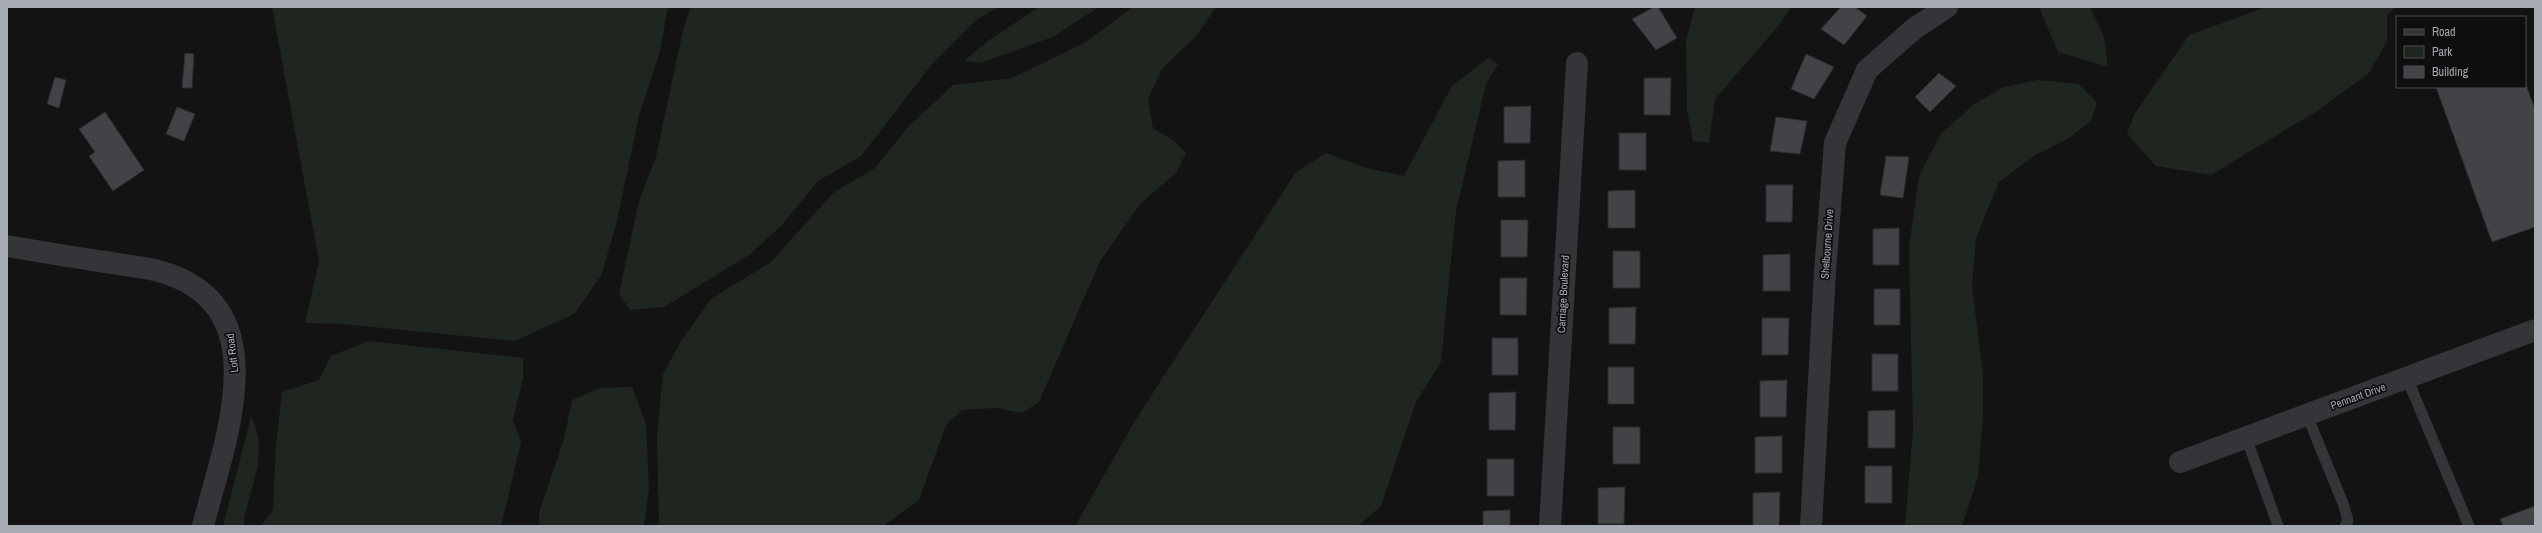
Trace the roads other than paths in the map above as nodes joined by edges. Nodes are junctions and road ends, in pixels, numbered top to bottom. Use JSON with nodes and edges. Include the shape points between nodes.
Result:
{"nodes":[{"id":1,"x":1947,"y":7,"type":"edge"},
{"id":2,"x":1577,"y":63,"type":"dead end"},
{"id":3,"x":7,"y":246,"type":"edge"},
{"id":4,"x":2535,"y":330,"type":"edge"},
{"id":5,"x":2407,"y":378,"type":"junction"},
{"id":6,"x":2307,"y":415,"type":"junction"},
{"id":7,"x":2246,"y":437,"type":"junction"},
{"id":8,"x":2180,"y":462,"type":"dead end"},
{"id":9,"x":203,"y":526,"type":"edge"},
{"id":10,"x":1550,"y":526,"type":"edge"},
{"id":11,"x":1810,"y":526,"type":"edge"},
{"id":12,"x":2278,"y":526,"type":"edge"},
{"id":13,"x":2345,"y":526,"type":"edge"},
{"id":14,"x":2469,"y":526,"type":"edge"}],
"edges":[{"from":1,"to":11,"type":"street","name":"Shelbourne Drive","via":[[1915,28],[1867,70],[1835,142]]},
{"from":2,"to":10,"type":"street","name":"Carriage Boulevard"},
{"from":3,"to":9,"type":"street","name":"Lott Road","via":[[162,271],[195,285],[216,303],[229,329],[234,347],[235,383],[227,430]]},
{"from":4,"to":5,"type":"street","name":"Pennant Drive"},
{"from":5,"to":6,"type":"street","name":"Pennant Drive"},
{"from":5,"to":14,"type":"lane"},
{"from":6,"to":7,"type":"street","name":"Pennant Drive"},
{"from":6,"to":13,"type":"lane","via":[[2344,506],[2348,521]]},
{"from":7,"to":8,"type":"street","name":"Pennant Drive"},
{"from":7,"to":12,"type":"lane"}]}
